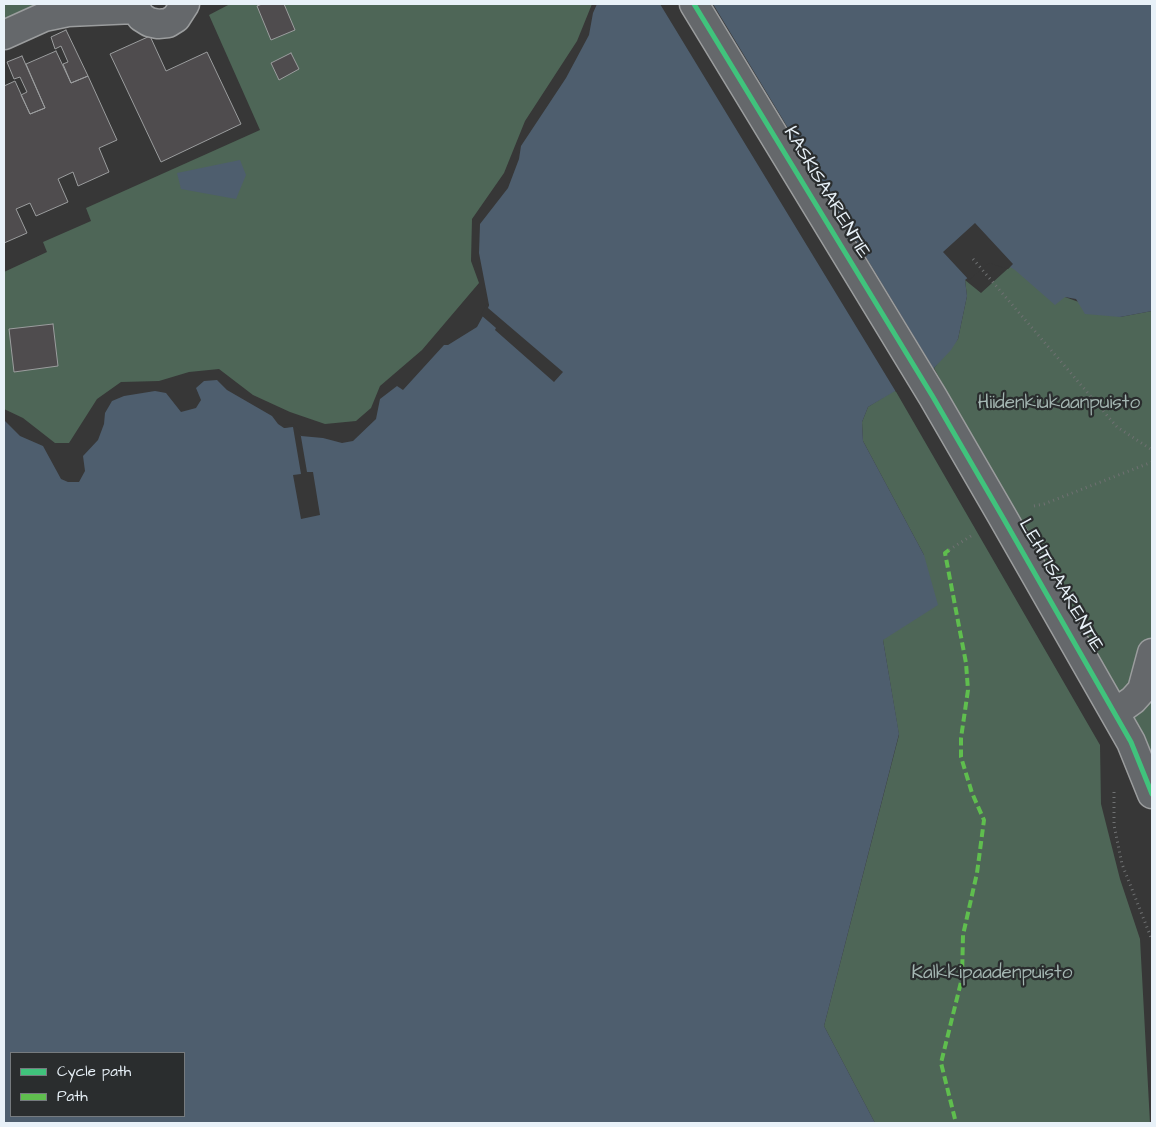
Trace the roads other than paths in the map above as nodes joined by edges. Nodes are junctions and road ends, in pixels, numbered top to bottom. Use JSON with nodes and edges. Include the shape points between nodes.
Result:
{"nodes":[{"id":1,"x":185,"y":4,"type":"edge"},
{"id":2,"x":694,"y":4,"type":"edge"},
{"id":3,"x":134,"y":6,"type":"edge"},
{"id":4,"x":4,"y":35,"type":"edge"},
{"id":5,"x":933,"y":398,"type":"joint"},
{"id":6,"x":1152,"y":653,"type":"edge"},
{"id":7,"x":1114,"y":713,"type":"junction"},
{"id":8,"x":1152,"y":794,"type":"edge"}],
"edges":[{"from":1,"to":3,"type":"street","via":[[176,18],[158,24],[149,22]]},
{"from":2,"to":5,"type":"street","name":"KASKISAARENTIE"},
{"from":3,"to":4,"type":"street","via":[[44,17]]},
{"from":5,"to":7,"type":"street","name":"LEHTISAARENTIE"},
{"from":6,"to":7,"type":"street","via":[[1142,690]]},
{"from":7,"to":8,"type":"street","name":"LEHTISAARENTIE","via":[[1131,742]]}]}
